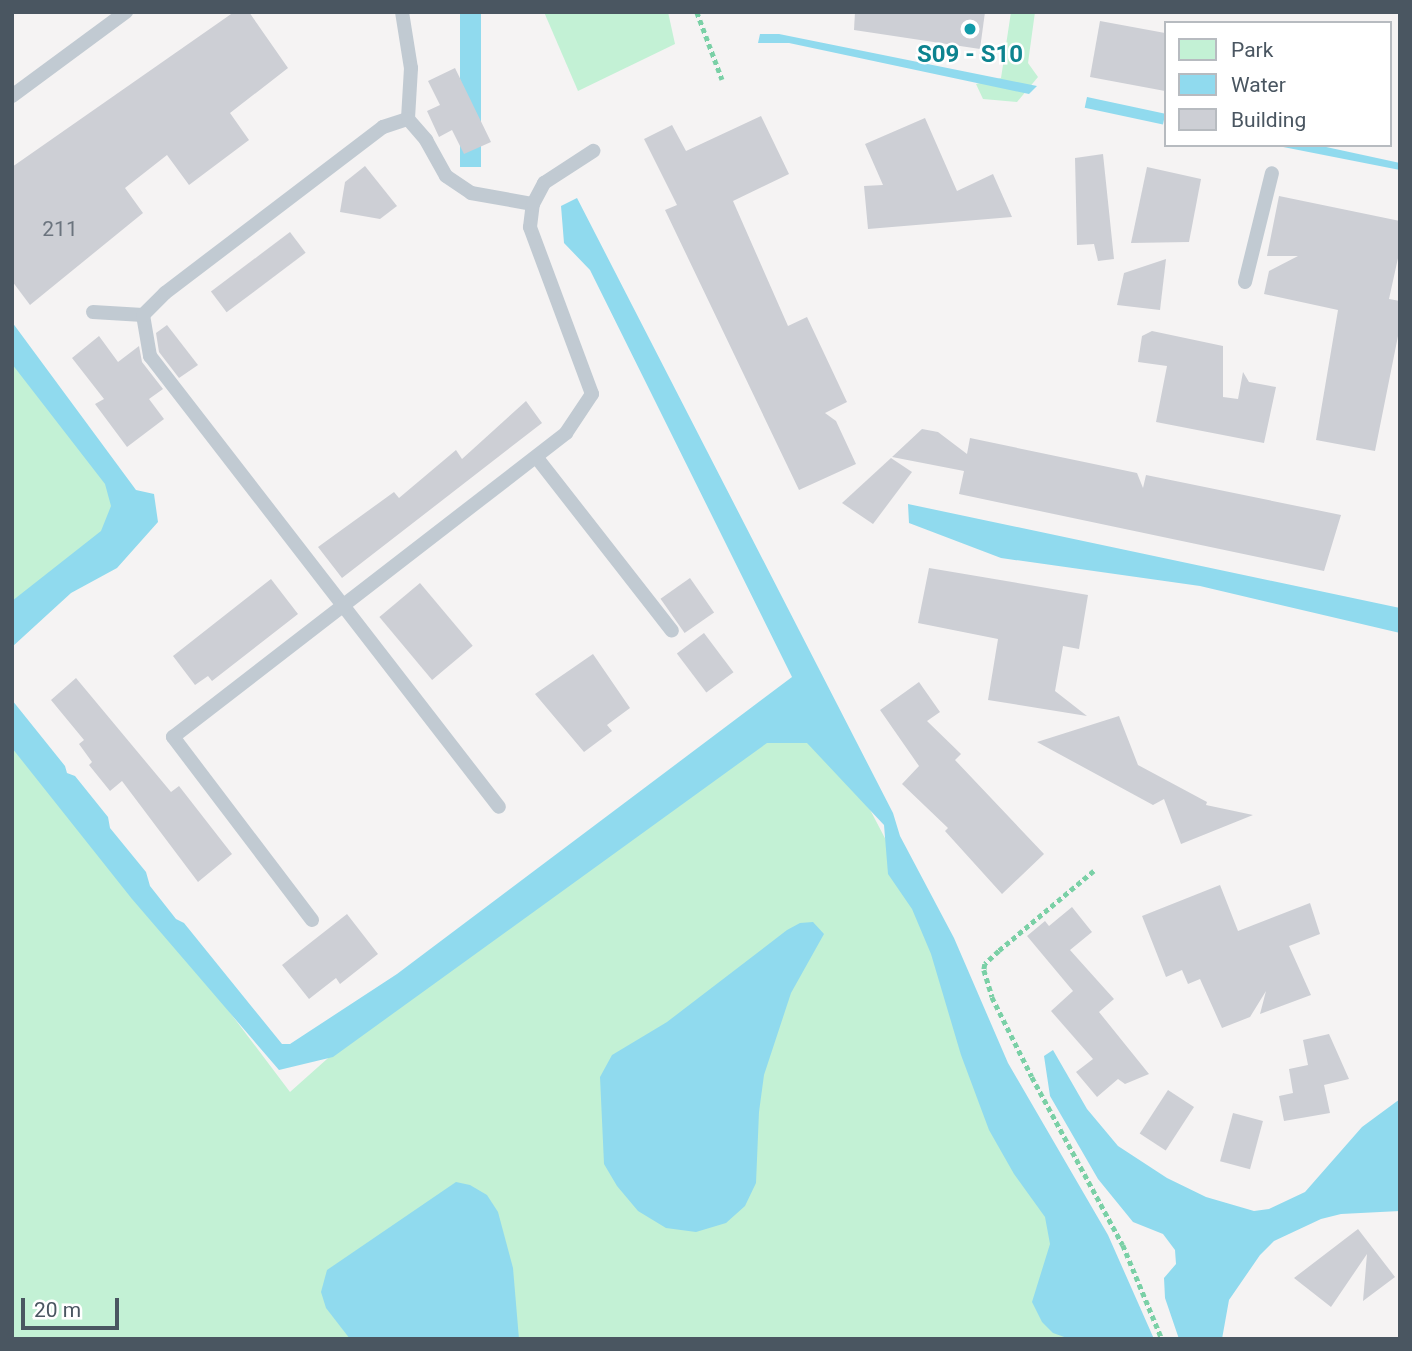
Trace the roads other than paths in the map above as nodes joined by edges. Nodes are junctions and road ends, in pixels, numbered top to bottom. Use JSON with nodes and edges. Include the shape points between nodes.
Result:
{"nodes":[{"id":1,"x":126,"y":12,"type":"edge"},
{"id":2,"x":402,"y":12,"type":"edge"},
{"id":3,"x":12,"y":96,"type":"edge"},
{"id":4,"x":408,"y":118,"type":"junction"},
{"id":5,"x":593,"y":151,"type":"dead end"},
{"id":6,"x":1272,"y":173,"type":"dead end"},
{"id":7,"x":533,"y":204,"type":"junction"},
{"id":8,"x":1245,"y":282,"type":"dead end"},
{"id":9,"x":93,"y":312,"type":"dead end"},
{"id":10,"x":143,"y":315,"type":"junction"},
{"id":11,"x":537,"y":457,"type":"junction"},
{"id":12,"x":345,"y":606,"type":"junction"},
{"id":13,"x":672,"y":631,"type":"dead end"},
{"id":14,"x":499,"y":807,"type":"dead end"},
{"id":15,"x":312,"y":920,"type":"dead end"}],
"edges":[{"from":1,"to":3,"type":"lane"},
{"from":2,"to":4,"type":"lane","via":[[411,68]]},
{"from":4,"to":7,"type":"lane","via":[[446,176],[471,193]]},
{"from":4,"to":10,"type":"lane","via":[[383,127],[165,293]]},
{"from":5,"to":7,"type":"lane","via":[[544,183]]},
{"from":6,"to":8,"type":"lane"},
{"from":7,"to":11,"type":"lane","via":[[530,227],[592,394],[566,433]]},
{"from":9,"to":10,"type":"lane"},
{"from":10,"to":12,"type":"lane","via":[[150,356]]},
{"from":11,"to":12,"type":"lane"},
{"from":11,"to":13,"type":"lane"},
{"from":12,"to":14,"type":"lane"},
{"from":12,"to":15,"type":"lane","via":[[173,737]]}]}
